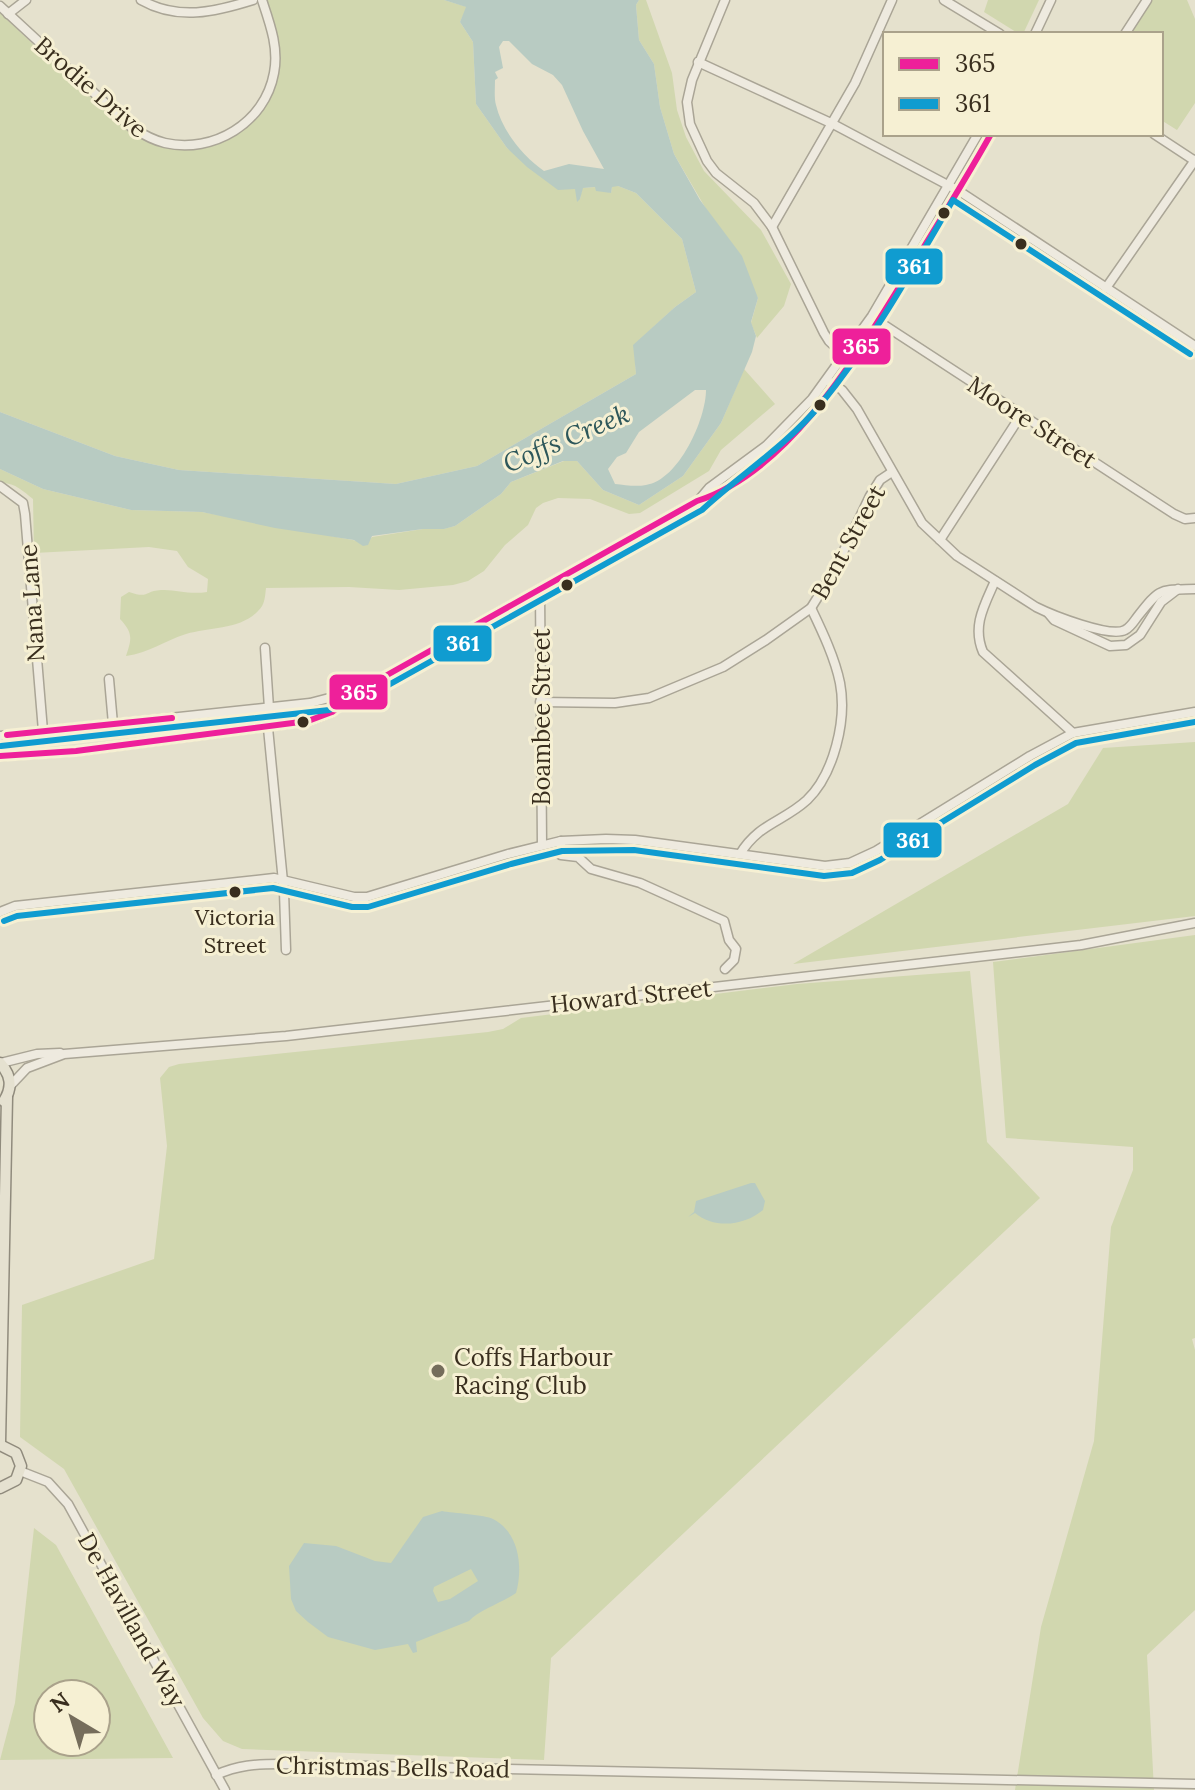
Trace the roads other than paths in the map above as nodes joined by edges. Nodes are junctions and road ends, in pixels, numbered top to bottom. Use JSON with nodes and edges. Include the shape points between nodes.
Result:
{"nodes":[{"id":1,"x":26,"y":0,"type":"edge"},
{"id":2,"x":141,"y":0,"type":"edge"},
{"id":3,"x":253,"y":0,"type":"edge"},
{"id":4,"x":262,"y":0,"type":"edge"},
{"id":5,"x":725,"y":0,"type":"edge"},
{"id":6,"x":892,"y":0,"type":"edge"},
{"id":7,"x":944,"y":0,"type":"edge"},
{"id":8,"x":1051,"y":0,"type":"edge"},
{"id":9,"x":1147,"y":0,"type":"edge"},
{"id":10,"x":0,"y":6,"type":"edge"},
{"id":11,"x":8,"y":14,"type":"junction"},
{"id":12,"x":997,"y":32,"type":"edge"},
{"id":13,"x":1036,"y":32,"type":"edge"},
{"id":14,"x":1126,"y":32,"type":"edge"},
{"id":15,"x":698,"y":62,"type":"junction"},
{"id":16,"x":833,"y":124,"type":"junction"},
{"id":17,"x":977,"y":136,"type":"edge"},
{"id":18,"x":990,"y":136,"type":"edge"},
{"id":19,"x":1157,"y":136,"type":"edge"},
{"id":20,"x":1195,"y":160,"type":"edge"},
{"id":21,"x":954,"y":188,"type":"junction"},
{"id":22,"x":772,"y":227,"type":"junction"},
{"id":23,"x":1106,"y":288,"type":"junction"},
{"id":24,"x":875,"y":319,"type":"junction"},
{"id":25,"x":1195,"y":346,"type":"edge"},
{"id":26,"x":845,"y":356,"type":"junction"},
{"id":27,"x":827,"y":380,"type":"junction"},
{"id":28,"x":836,"y":386,"type":"junction"},
{"id":29,"x":1021,"y":415,"type":"junction"},
{"id":30,"x":892,"y":472,"type":"junction"},
{"id":31,"x":0,"y":486,"type":"edge"},
{"id":32,"x":697,"y":501,"type":"junction"},
{"id":33,"x":1195,"y":518,"type":"edge"},
{"id":34,"x":940,"y":540,"type":"junction"},
{"id":35,"x":995,"y":581,"type":"junction"},
{"id":36,"x":1178,"y":589,"type":"junction"},
{"id":37,"x":1195,"y":589,"type":"edge"},
{"id":38,"x":540,"y":590,"type":"junction"},
{"id":39,"x":811,"y":608,"type":"junction"},
{"id":40,"x":1048,"y":613,"type":"junction"},
{"id":41,"x":265,"y":648,"type":"dead end"},
{"id":42,"x":109,"y":679,"type":"dead end"},
{"id":43,"x":364,"y":688,"type":"junction"},
{"id":44,"x":540,"y":702,"type":"junction"},
{"id":45,"x":269,"y":708,"type":"junction"},
{"id":46,"x":1195,"y":712,"type":"edge"},
{"id":47,"x":113,"y":724,"type":"junction"},
{"id":48,"x":268,"y":728,"type":"junction"},
{"id":49,"x":43,"y":731,"type":"junction"},
{"id":50,"x":1073,"y":733,"type":"junction"},
{"id":51,"x":0,"y":736,"type":"edge"},
{"id":52,"x":0,"y":756,"type":"edge"},
{"id":53,"x":561,"y":841,"type":"junction"},
{"id":54,"x":542,"y":845,"type":"junction"},
{"id":55,"x":740,"y":854,"type":"junction"},
{"id":56,"x":282,"y":879,"type":"junction"},
{"id":57,"x":0,"y":912,"type":"edge"},
{"id":58,"x":1195,"y":923,"type":"edge"},
{"id":59,"x":286,"y":950,"type":"dead end"},
{"id":60,"x":725,"y":969,"type":"dead end"},
{"id":61,"x":64,"y":1054,"type":"junction"},
{"id":62,"x":0,"y":1063,"type":"edge"},
{"id":63,"x":6,"y":1096,"type":"edge"},
{"id":64,"x":0,"y":1147,"type":"edge"},
{"id":65,"x":5,"y":1161,"type":"junction"},
{"id":66,"x":0,"y":1444,"type":"edge"},
{"id":67,"x":20,"y":1471,"type":"junction"},
{"id":68,"x":0,"y":1488,"type":"edge"},
{"id":69,"x":216,"y":1775,"type":"junction"},
{"id":70,"x":1195,"y":1784,"type":"edge"},
{"id":71,"x":1030,"y":1785,"type":"edge"},
{"id":72,"x":225,"y":1790,"type":"edge"}],
"edges":[{"from":1,"to":11,"type":"street"},
{"from":2,"to":3,"type":"street","via":[[168,11],[196,13]]},
{"from":4,"to":11,"type":"street","name":"Brodie Drive","via":[[275,53],[264,101],[226,136],[189,145],[155,140],[131,127]]},
{"from":5,"to":15,"type":"street"},
{"from":6,"to":16,"type":"street"},
{"from":7,"to":12,"type":"street"},
{"from":8,"to":13,"type":"street"},
{"from":9,"to":14,"type":"street"},
{"from":10,"to":11,"type":"street","name":"Brodie Drive"},
{"from":15,"to":16,"type":"street"},
{"from":15,"to":22,"type":"street","via":[[687,102],[690,124],[716,173],[754,203]]},
{"from":16,"to":21,"type":"street"},
{"from":16,"to":22,"type":"street"},
{"from":17,"to":21,"type":"street"},
{"from":18,"to":21,"type":"street"},
{"from":19,"to":20,"type":"street"},
{"from":20,"to":23,"type":"street"},
{"from":21,"to":23,"type":"street"},
{"from":21,"to":24,"type":"street"},
{"from":22,"to":26,"type":"street","via":[[824,333]]},
{"from":23,"to":25,"type":"street"},
{"from":24,"to":26,"type":"street"},
{"from":24,"to":28,"type":"street"},
{"from":24,"to":29,"type":"street","name":"Moore Street"},
{"from":26,"to":27,"type":"street"},
{"from":27,"to":28,"type":"street"},
{"from":27,"to":32,"type":"street","via":[[766,446]]},
{"from":28,"to":30,"type":"street","via":[[857,409]]},
{"from":28,"to":32,"type":"street","via":[[776,452],[738,482]]},
{"from":29,"to":33,"type":"street","name":"Moore Street","via":[[1174,514]]},
{"from":29,"to":34,"type":"street"},
{"from":30,"to":34,"type":"street","via":[[922,523]]},
{"from":30,"to":39,"type":"street","name":"Bent Street","via":[[870,496]]},
{"from":31,"to":49,"type":"street","name":"Nana Lane","via":[[23,503],[25,514]]},
{"from":32,"to":38,"type":"street"},
{"from":34,"to":35,"type":"street"},
{"from":35,"to":40,"type":"street"},
{"from":35,"to":50,"type":"street","via":[[976,637],[983,652]]},
{"from":36,"to":37,"type":"street"},
{"from":36,"to":40,"type":"street","via":[[1155,595],[1120,632]]},
{"from":36,"to":40,"type":"street","via":[[1126,645],[1110,646]]},
{"from":38,"to":43,"type":"street"},
{"from":38,"to":44,"type":"street","name":"Boambee Street"},
{"from":39,"to":44,"type":"street","name":"Bent Street","via":[[723,667],[649,698]]},
{"from":39,"to":55,"type":"street","via":[[840,685],[833,752],[813,793],[750,838]]},
{"from":41,"to":45,"type":"street"},
{"from":42,"to":47,"type":"street"},
{"from":43,"to":45,"type":"street","via":[[328,700]]},
{"from":43,"to":48,"type":"street","via":[[332,712]]},
{"from":44,"to":54,"type":"street","name":"Boambee Street"},
{"from":45,"to":47,"type":"street"},
{"from":46,"to":50,"type":"street"},
{"from":47,"to":49,"type":"street"},
{"from":48,"to":52,"type":"street"},
{"from":48,"to":56,"type":"street"},
{"from":49,"to":51,"type":"street"},
{"from":50,"to":55,"type":"street","via":[[850,863],[825,866]]},
{"from":53,"to":54,"type":"street"},
{"from":53,"to":55,"type":"street","via":[[635,840]]},
{"from":53,"to":60,"type":"street","via":[[561,855],[578,857],[591,869],[640,883],[724,921],[736,949]]},
{"from":54,"to":56,"type":"street","via":[[367,897]]},
{"from":56,"to":57,"type":"street","via":[[15,906]]},
{"from":56,"to":59,"type":"street"},
{"from":58,"to":61,"type":"street","name":"Howard Street","via":[[1066,947],[286,1036]]},
{"from":61,"to":62,"type":"street","name":"Howard Street"},
{"from":61,"to":63,"type":"street","name":"Howard Street","via":[[27,1068]]},
{"from":62,"to":63,"type":"main road","via":[[10,1078]]},
{"from":63,"to":65,"type":"main road"},
{"from":64,"to":65,"type":"main road"},
{"from":65,"to":66,"type":"main road"},
{"from":66,"to":67,"type":"main road","via":[[16,1453]]},
{"from":67,"to":68,"type":"main road","via":[[10,1485]]},
{"from":67,"to":69,"type":"street","name":"De Havilland Way","via":[[48,1482],[68,1504]]},
{"from":69,"to":71,"type":"street","name":"Christmas Bells Road","via":[[232,1767],[265,1764]]},
{"from":69,"to":72,"type":"street","name":"De Havilland Way"},
{"from":70,"to":71,"type":"street","name":"Christmas Bells Road"}]}
